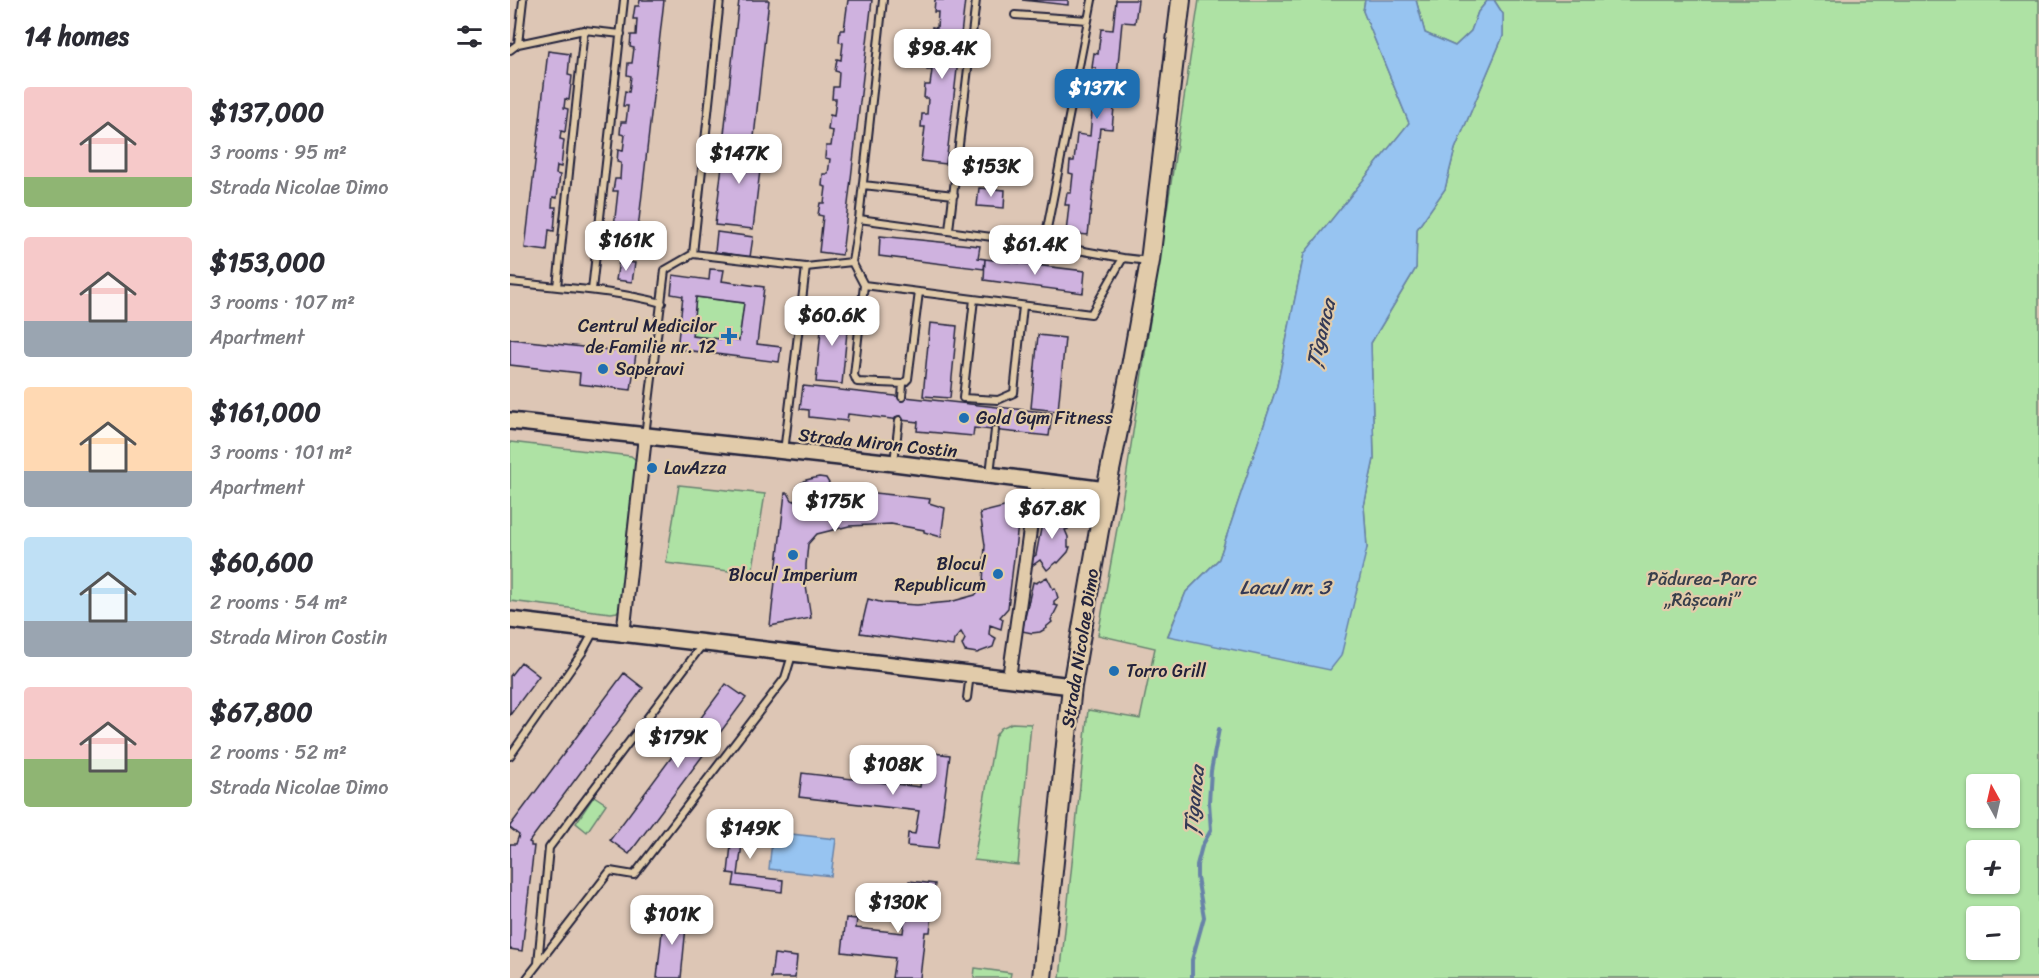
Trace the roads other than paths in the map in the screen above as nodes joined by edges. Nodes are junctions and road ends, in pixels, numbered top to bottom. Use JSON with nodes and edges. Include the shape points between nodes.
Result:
{"nodes":[{"id":1,"x":523,"y":0,"type":"edge"},
{"id":2,"x":624,"y":0,"type":"edge"},
{"id":3,"x":720,"y":0,"type":"edge"},
{"id":4,"x":883,"y":0,"type":"edge"},
{"id":5,"x":976,"y":0,"type":"edge"},
{"id":6,"x":1092,"y":0,"type":"edge"},
{"id":7,"x":1181,"y":0,"type":"edge"},
{"id":8,"x":1015,"y":15,"type":"dead end"},
{"id":9,"x":1088,"y":20,"type":"junction"},
{"id":10,"x":584,"y":30,"type":"junction"},
{"id":11,"x":621,"y":34,"type":"junction"},
{"id":12,"x":518,"y":44,"type":"junction"},
{"id":13,"x":510,"y":50,"type":"edge"},
{"id":14,"x":862,"y":185,"type":"junction"},
{"id":15,"x":954,"y":195,"type":"junction"},
{"id":16,"x":859,"y":219,"type":"junction"},
{"id":17,"x":949,"y":230,"type":"junction"},
{"id":18,"x":1044,"y":244,"type":"junction"},
{"id":19,"x":693,"y":254,"type":"junction"},
{"id":20,"x":1123,"y":258,"type":"junction"},
{"id":21,"x":1150,"y":261,"type":"junction"},
{"id":22,"x":852,"y":262,"type":"junction"},
{"id":23,"x":806,"y":267,"type":"junction"},
{"id":24,"x":510,"y":282,"type":"edge"},
{"id":25,"x":864,"y":285,"type":"junction"},
{"id":26,"x":557,"y":287,"type":"junction"},
{"id":27,"x":592,"y":290,"type":"junction"},
{"id":28,"x":919,"y":292,"type":"junction"},
{"id":29,"x":974,"y":300,"type":"junction"},
{"id":30,"x":662,"y":303,"type":"junction"},
{"id":31,"x":1023,"y":306,"type":"junction"},
{"id":32,"x":903,"y":384,"type":"junction"},
{"id":33,"x":902,"y":396,"type":"dead end"},
{"id":34,"x":899,"y":420,"type":"dead end"},
{"id":35,"x":510,"y":421,"type":"edge"},
{"id":36,"x":995,"y":430,"type":"dead end"},
{"id":37,"x":645,"y":437,"type":"junction"},
{"id":38,"x":784,"y":452,"type":"junction"},
{"id":39,"x":894,"y":463,"type":"junction"},
{"id":40,"x":990,"y":475,"type":"junction"},
{"id":41,"x":1037,"y":481,"type":"junction"},
{"id":42,"x":1106,"y":490,"type":"junction"},
{"id":43,"x":510,"y":620,"type":"edge"},
{"id":44,"x":594,"y":630,"type":"junction"},
{"id":45,"x":623,"y":635,"type":"junction"},
{"id":46,"x":704,"y":643,"type":"junction"},
{"id":47,"x":792,"y":654,"type":"junction"},
{"id":48,"x":970,"y":674,"type":"junction"},
{"id":49,"x":1009,"y":678,"type":"junction"},
{"id":50,"x":1072,"y":686,"type":"junction"},
{"id":51,"x":967,"y":698,"type":"dead end"},
{"id":52,"x":510,"y":756,"type":"edge"},
{"id":53,"x":538,"y":963,"type":"junction"},
{"id":54,"x":527,"y":978,"type":"edge"},
{"id":55,"x":1042,"y":978,"type":"edge"}],
"edges":[{"from":1,"to":12,"type":"lane"},
{"from":2,"to":11,"type":"lane"},
{"from":3,"to":19,"type":"lane"},
{"from":4,"to":14,"type":"lane"},
{"from":5,"to":15,"type":"lane"},
{"from":6,"to":9,"type":"lane"},
{"from":7,"to":21,"type":"main road","name":"Strada Nicolae Dimo"},
{"from":8,"to":9,"type":"lane"},
{"from":9,"to":18,"type":"lane"},
{"from":10,"to":11,"type":"lane"},
{"from":10,"to":12,"type":"lane"},
{"from":10,"to":26,"type":"lane"},
{"from":11,"to":27,"type":"lane"},
{"from":12,"to":13,"type":"lane"},
{"from":14,"to":15,"type":"lane"},
{"from":14,"to":16,"type":"lane"},
{"from":15,"to":17,"type":"lane"},
{"from":16,"to":17,"type":"lane"},
{"from":16,"to":22,"type":"lane"},
{"from":17,"to":18,"type":"lane"},
{"from":18,"to":20,"type":"lane"},
{"from":19,"to":23,"type":"lane"},
{"from":19,"to":30,"type":"lane","via":[[665,270]]},
{"from":20,"to":21,"type":"lane"},
{"from":20,"to":31,"type":"lane","via":[[1091,314]]},
{"from":21,"to":42,"type":"main road","name":"Strada Nicolae Dimo"},
{"from":22,"to":23,"type":"lane"},
{"from":22,"to":25,"type":"lane"},
{"from":23,"to":38,"type":"lane"},
{"from":24,"to":26,"type":"lane"},
{"from":25,"to":28,"type":"lane"},
{"from":25,"to":32,"type":"lane","via":[[854,379]]},
{"from":26,"to":27,"type":"lane"},
{"from":27,"to":30,"type":"lane"},
{"from":28,"to":29,"type":"lane"},
{"from":28,"to":32,"type":"lane","via":[[910,373]]},
{"from":29,"to":31,"type":"lane"},
{"from":29,"to":31,"type":"lane","via":[[963,398],[998,404],[1014,393]]},
{"from":30,"to":37,"type":"lane"},
{"from":32,"to":33,"type":"lane"},
{"from":34,"to":39,"type":"lane"},
{"from":35,"to":37,"type":"street","name":"Strada Miron Costin"},
{"from":36,"to":40,"type":"lane"},
{"from":37,"to":38,"type":"street","name":"Strada Miron Costin"},
{"from":37,"to":45,"type":"street"},
{"from":38,"to":39,"type":"street","name":"Strada Miron Costin"},
{"from":39,"to":40,"type":"street","name":"Strada Miron Costin"},
{"from":40,"to":41,"type":"street","name":"Strada Miron Costin"},
{"from":41,"to":42,"type":"street","name":"Strada Miron Costin"},
{"from":41,"to":49,"type":"street"},
{"from":42,"to":50,"type":"main road","name":"Strada Nicolae Dimo"},
{"from":43,"to":44,"type":"street"},
{"from":44,"to":45,"type":"street"},
{"from":44,"to":52,"type":"lane"},
{"from":45,"to":46,"type":"street"},
{"from":46,"to":47,"type":"street"},
{"from":46,"to":53,"type":"lane","via":[[549,848]]},
{"from":47,"to":48,"type":"street"},
{"from":47,"to":53,"type":"lane","via":[[785,678],[634,875],[610,871]]},
{"from":48,"to":49,"type":"street"},
{"from":48,"to":51,"type":"lane"},
{"from":49,"to":50,"type":"street"},
{"from":50,"to":55,"type":"main road","name":"Strada Nicolae Dimo"},
{"from":53,"to":54,"type":"lane"}]}
